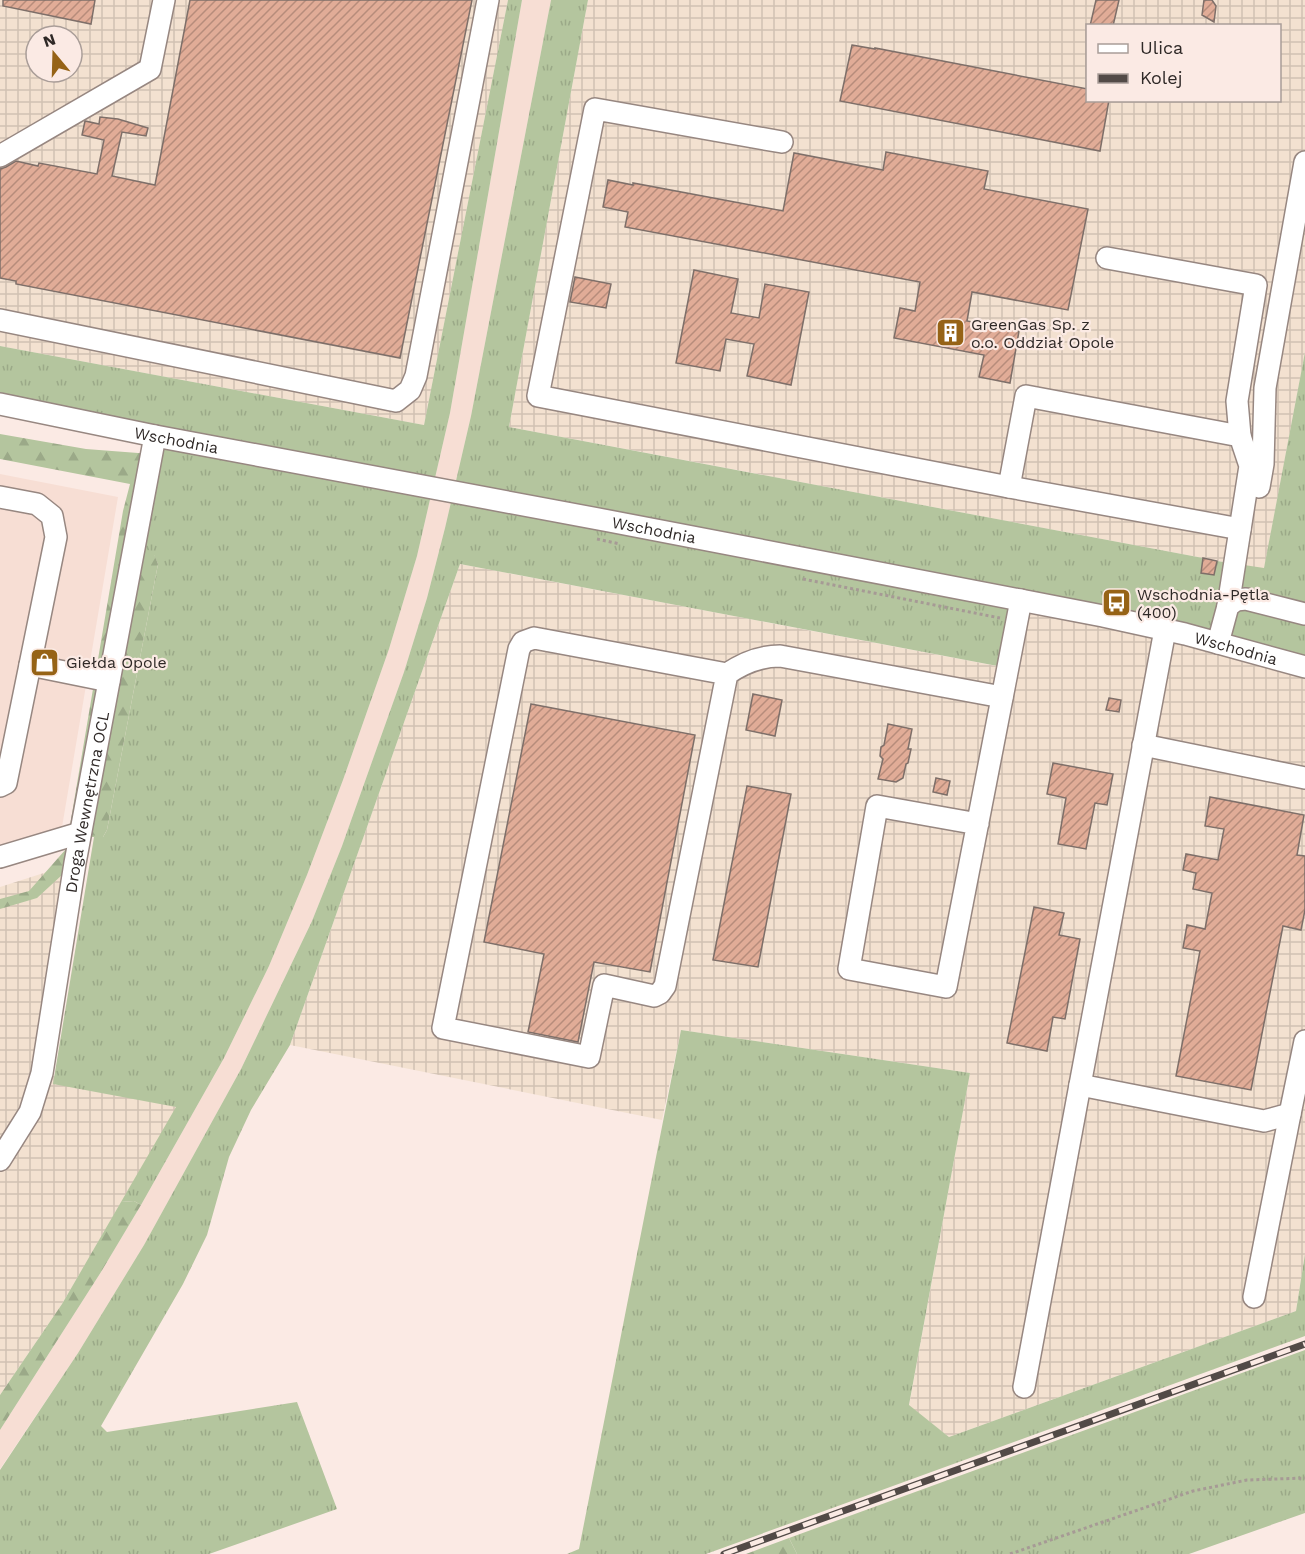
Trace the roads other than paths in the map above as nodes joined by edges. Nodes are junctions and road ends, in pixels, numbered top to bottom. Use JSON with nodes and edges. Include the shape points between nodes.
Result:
{"nodes":[{"id":1,"x":164,"y":0,"type":"edge"},
{"id":2,"x":488,"y":0,"type":"edge"},
{"id":3,"x":782,"y":142,"type":"dead end"},
{"id":4,"x":0,"y":156,"type":"edge"},
{"id":5,"x":1305,"y":162,"type":"edge"},
{"id":6,"x":1107,"y":258,"type":"dead end"},
{"id":7,"x":0,"y":320,"type":"edge"},
{"id":8,"x":0,"y":404,"type":"edge"},
{"id":9,"x":154,"y":436,"type":"junction"},
{"id":10,"x":1240,"y":436,"type":"junction"},
{"id":11,"x":1009,"y":487,"type":"junction"},
{"id":12,"x":0,"y":497,"type":"edge"},
{"id":13,"x":1240,"y":529,"type":"junction"},
{"id":14,"x":1235,"y":564,"type":"junction"},
{"id":15,"x":1021,"y":600,"type":"junction"},
{"id":16,"x":1228,"y":606,"type":"junction"},
{"id":17,"x":1305,"y":614,"type":"edge"},
{"id":18,"x":1165,"y":630,"type":"junction"},
{"id":19,"x":1218,"y":643,"type":"junction"},
{"id":20,"x":30,"y":665,"type":"junction"},
{"id":21,"x":1305,"y":667,"type":"edge"},
{"id":22,"x":728,"y":674,"type":"junction"},
{"id":23,"x":109,"y":681,"type":"junction"},
{"id":24,"x":1002,"y":697,"type":"junction"},
{"id":25,"x":1143,"y":745,"type":"junction"},
{"id":26,"x":1305,"y":778,"type":"edge"},
{"id":27,"x":0,"y":786,"type":"edge"},
{"id":28,"x":978,"y":824,"type":"junction"},
{"id":29,"x":80,"y":833,"type":"junction"},
{"id":30,"x":0,"y":856,"type":"edge"},
{"id":31,"x":1305,"y":1041,"type":"edge"},
{"id":32,"x":1080,"y":1084,"type":"junction"},
{"id":33,"x":1290,"y":1114,"type":"junction"},
{"id":34,"x":0,"y":1160,"type":"edge"},
{"id":35,"x":1254,"y":1297,"type":"dead end"},
{"id":36,"x":1023,"y":1387,"type":"dead end"}],
"edges":[{"from":1,"to":4,"type":"street","via":[[150,69]]},
{"from":2,"to":7,"type":"street","via":[[416,376],[410,390],[396,401]]},
{"from":3,"to":11,"type":"street","via":[[595,109],[538,396]]},
{"from":5,"to":14,"type":"street","via":[[1265,388],[1263,464],[1250,531]]},
{"from":6,"to":10,"type":"street","via":[[1256,285],[1237,401]]},
{"from":8,"to":9,"type":"street","name":"Wschodnia"},
{"from":9,"to":15,"type":"street","name":"Wschodnia"},
{"from":9,"to":23,"type":"street","name":"Droga Wewnętrzna OCL"},
{"from":10,"to":11,"type":"street","via":[[1026,396]]},
{"from":10,"to":13,"type":"street","via":[[1250,466]]},
{"from":11,"to":13,"type":"street"},
{"from":12,"to":20,"type":"street","via":[[37,504],[52,516],[56,537]]},
{"from":13,"to":14,"type":"street"},
{"from":14,"to":16,"type":"street"},
{"from":15,"to":18,"type":"street","name":"Wschodnia"},
{"from":15,"to":24,"type":"street"},
{"from":16,"to":17,"type":"street","via":[[1240,599]]},
{"from":16,"to":19,"type":"street"},
{"from":18,"to":19,"type":"street","name":"Wschodnia"},
{"from":18,"to":25,"type":"street"},
{"from":19,"to":21,"type":"street","name":"Wschodnia"},
{"from":20,"to":23,"type":"street"},
{"from":20,"to":27,"type":"street","via":[[6,783]]},
{"from":22,"to":22,"type":"street","via":[[534,638],[523,642],[443,1028],[589,1057],[604,985],[654,996],[660,993]]},
{"from":22,"to":24,"type":"street","via":[[756,659],[780,656]]},
{"from":23,"to":29,"type":"street","name":"Droga Wewnętrzna OCL"},
{"from":24,"to":28,"type":"street"},
{"from":25,"to":26,"type":"street"},
{"from":25,"to":32,"type":"street"},
{"from":28,"to":28,"type":"street","via":[[946,987],[849,969],[877,806]]},
{"from":29,"to":30,"type":"street"},
{"from":29,"to":34,"type":"street","name":"Droga Wewnętrzna OCL","via":[[42,1073],[30,1112]]},
{"from":31,"to":33,"type":"street"},
{"from":32,"to":33,"type":"street","via":[[1264,1121]]},
{"from":32,"to":36,"type":"street"},
{"from":33,"to":35,"type":"street"}]}
